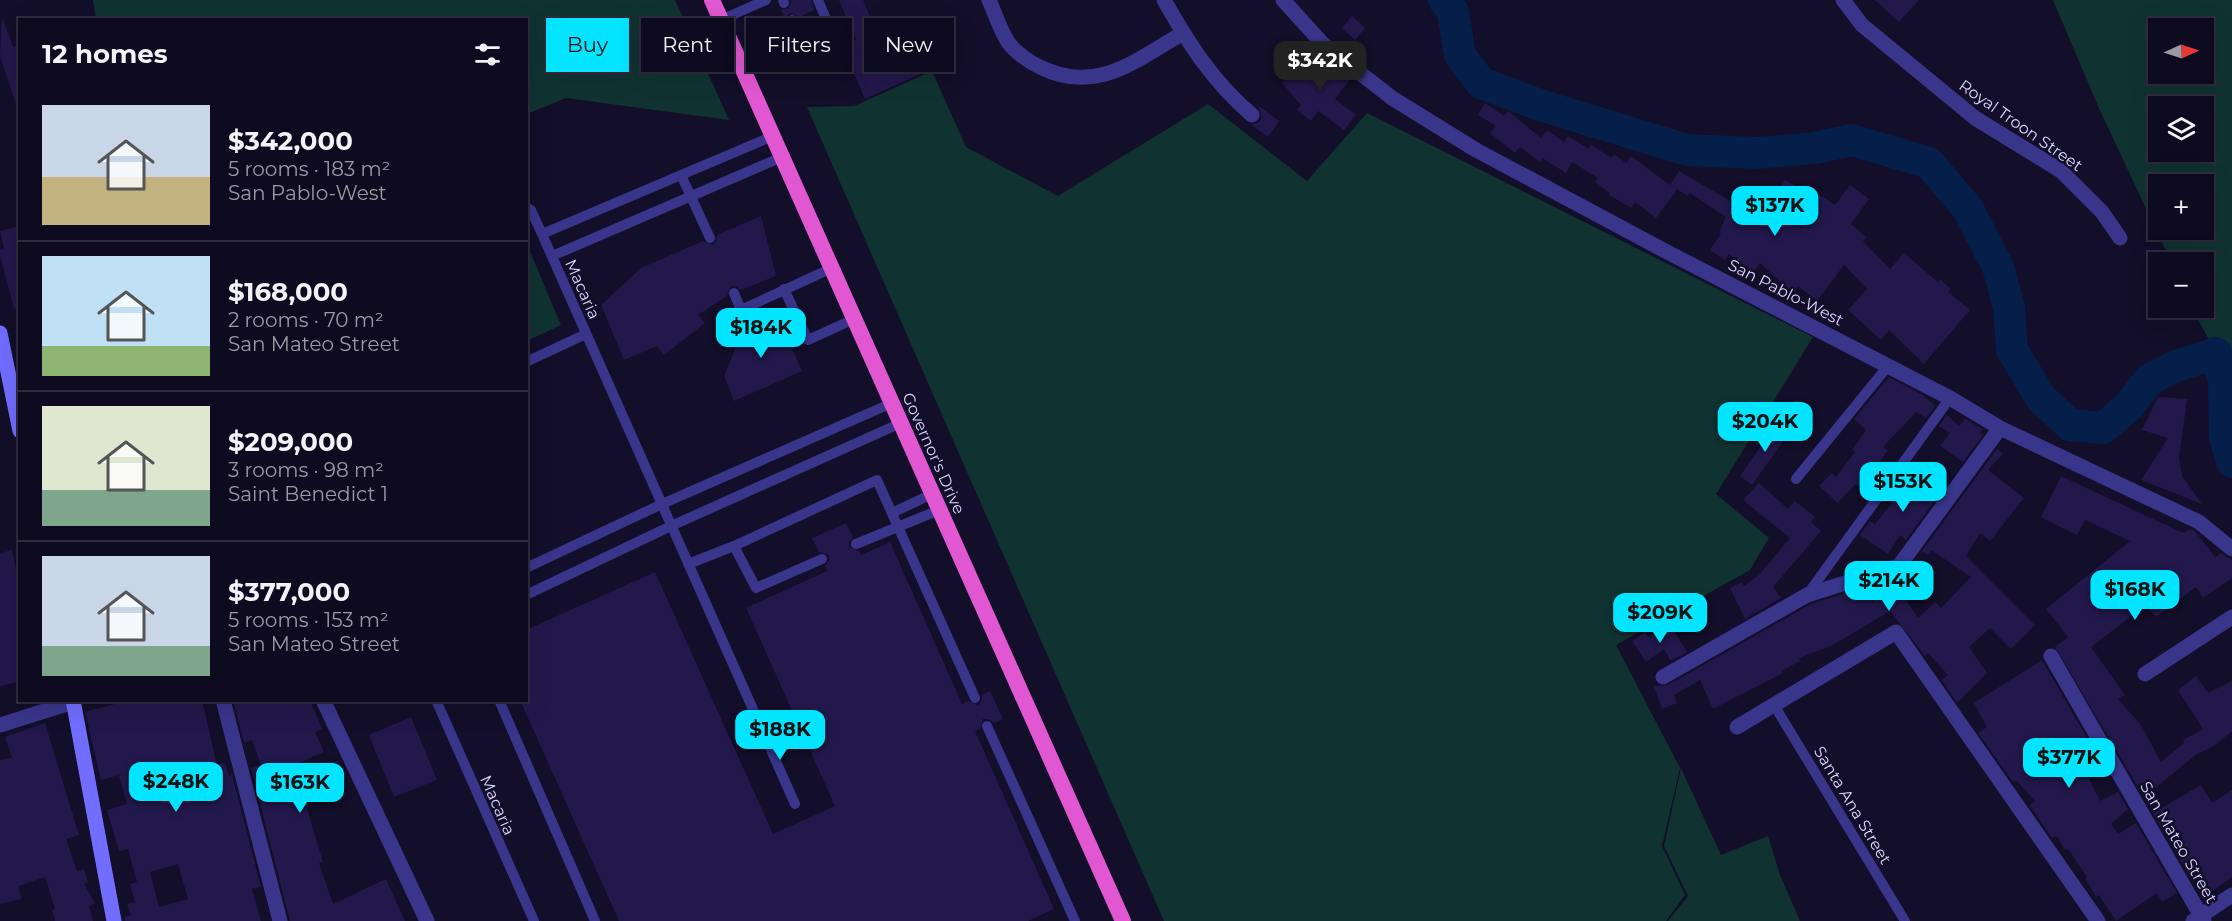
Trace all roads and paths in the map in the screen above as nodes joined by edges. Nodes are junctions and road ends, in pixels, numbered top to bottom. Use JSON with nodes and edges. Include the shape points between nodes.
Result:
{"nodes":[{"id":1,"x":712,"y":0,"type":"edge"},
{"id":2,"x":766,"y":0,"type":"edge"},
{"id":3,"x":818,"y":0,"type":"edge"},
{"id":4,"x":989,"y":0,"type":"edge"},
{"id":5,"x":1164,"y":0,"type":"edge"},
{"id":6,"x":1282,"y":0,"type":"edge"},
{"id":7,"x":1843,"y":0,"type":"edge"},
{"id":8,"x":720,"y":18,"type":"edge"},
{"id":9,"x":726,"y":18,"type":"edge"},
{"id":10,"x":826,"y":18,"type":"edge"},
{"id":11,"x":1182,"y":33,"type":"junction"},
{"id":12,"x":734,"y":50,"type":"edge"},
{"id":13,"x":746,"y":69,"type":"edge"},
{"id":14,"x":743,"y":70,"type":"junction"},
{"id":15,"x":1252,"y":115,"type":"dead end"},
{"id":16,"x":773,"y":136,"type":"junction"},
{"id":17,"x":782,"y":157,"type":"junction"},
{"id":18,"x":681,"y":175,"type":"junction"},
{"id":19,"x":691,"y":196,"type":"junction"},
{"id":20,"x":528,"y":208,"type":"edge"},
{"id":21,"x":542,"y":234,"type":"junction"},
{"id":22,"x":710,"y":238,"type":"dead end"},
{"id":23,"x":2120,"y":238,"type":"dead end"},
{"id":24,"x":552,"y":256,"type":"junction"},
{"id":25,"x":832,"y":268,"type":"junction"},
{"id":26,"x":784,"y":289,"type":"junction"},
{"id":27,"x":734,"y":293,"type":"dead end"},
{"id":28,"x":854,"y":319,"type":"junction"},
{"id":29,"x":0,"y":333,"type":"edge"},
{"id":30,"x":586,"y":334,"type":"junction"},
{"id":31,"x":528,"y":361,"type":"edge"},
{"id":32,"x":1888,"y":366,"type":"junction"},
{"id":33,"x":16,"y":397,"type":"edge"},
{"id":34,"x":1950,"y":398,"type":"junction"},
{"id":35,"x":892,"y":403,"type":"junction"},
{"id":36,"x":18,"y":414,"type":"edge"},
{"id":37,"x":901,"y":423,"type":"junction"},
{"id":38,"x":2000,"y":428,"type":"junction"},
{"id":39,"x":1796,"y":479,"type":"dead end"},
{"id":40,"x":932,"y":494,"type":"junction"},
{"id":41,"x":662,"y":504,"type":"junction"},
{"id":42,"x":939,"y":510,"type":"junction"},
{"id":43,"x":892,"y":513,"type":"junction"},
{"id":44,"x":671,"y":525,"type":"junction"},
{"id":45,"x":898,"y":527,"type":"junction"},
{"id":46,"x":856,"y":544,"type":"dead end"},
{"id":47,"x":734,"y":546,"type":"junction"},
{"id":48,"x":2232,"y":549,"type":"edge"},
{"id":49,"x":822,"y":560,"type":"dead end"},
{"id":50,"x":688,"y":564,"type":"junction"},
{"id":51,"x":528,"y":567,"type":"edge"},
{"id":52,"x":528,"y":594,"type":"edge"},
{"id":53,"x":1807,"y":595,"type":"junction"},
{"id":54,"x":2232,"y":617,"type":"edge"},
{"id":55,"x":2051,"y":656,"type":"dead end"},
{"id":56,"x":2145,"y":674,"type":"dead end"},
{"id":57,"x":1663,"y":677,"type":"dead end"},
{"id":58,"x":975,"y":698,"type":"dead end"},
{"id":59,"x":70,"y":702,"type":"edge"},
{"id":60,"x":73,"y":702,"type":"edge"},
{"id":61,"x":224,"y":702,"type":"edge"},
{"id":62,"x":324,"y":702,"type":"edge"},
{"id":63,"x":437,"y":702,"type":"edge"},
{"id":64,"x":500,"y":702,"type":"edge"},
{"id":65,"x":1774,"y":705,"type":"junction"},
{"id":66,"x":0,"y":725,"type":"edge"},
{"id":67,"x":987,"y":726,"type":"dead end"},
{"id":68,"x":1737,"y":727,"type":"dead end"},
{"id":69,"x":795,"y":804,"type":"dead end"},
{"id":70,"x":2232,"y":895,"type":"edge"},
{"id":71,"x":2199,"y":919,"type":"edge"},
{"id":72,"x":114,"y":921,"type":"edge"},
{"id":73,"x":280,"y":921,"type":"edge"},
{"id":74,"x":427,"y":921,"type":"edge"},
{"id":75,"x":534,"y":921,"type":"edge"},
{"id":76,"x":595,"y":921,"type":"edge"},
{"id":77,"x":1075,"y":921,"type":"edge"},
{"id":78,"x":1123,"y":921,"type":"edge"},
{"id":79,"x":1905,"y":921,"type":"edge"},
{"id":80,"x":2098,"y":921,"type":"edge"}],
"edges":[{"from":1,"to":8,"type":"highway","name":"Governor's Drive"},
{"from":2,"to":9,"type":"lane"},
{"from":3,"to":10,"type":"lane"},
{"from":4,"to":11,"type":"street","via":[[1008,42],[1032,63],[1055,75],[1075,79],[1096,78],[1119,70]]},
{"from":5,"to":11,"type":"street"},
{"from":6,"to":32,"type":"street","name":"San Pablo-West","via":[[1323,44],[1384,91],[1476,150]]},
{"from":7,"to":23,"type":"street","name":"Royal Troon Street","via":[[1862,25],[1975,118],[2061,171],[2102,212]]},
{"from":11,"to":15,"type":"street","via":[[1206,70]]},
{"from":12,"to":14,"type":"highway","name":"Governor's Drive"},
{"from":13,"to":14,"type":"lane"},
{"from":14,"to":16,"type":"highway","name":"Governor's Drive"},
{"from":16,"to":17,"type":"highway","name":"Governor's Drive"},
{"from":16,"to":18,"type":"lane"},
{"from":17,"to":19,"type":"lane"},
{"from":17,"to":25,"type":"highway","name":"Governor's Drive"},
{"from":18,"to":19,"type":"lane"},
{"from":18,"to":21,"type":"lane"},
{"from":19,"to":22,"type":"lane"},
{"from":19,"to":24,"type":"lane"},
{"from":20,"to":21,"type":"lane"},
{"from":21,"to":24,"type":"lane","name":"Macaria"},
{"from":24,"to":30,"type":"lane","name":"Macaria"},
{"from":25,"to":26,"type":"lane"},
{"from":25,"to":28,"type":"highway","name":"Governor's Drive"},
{"from":26,"to":27,"type":"lane","via":[[741,310]]},
{"from":26,"to":28,"type":"lane","via":[[808,340]]},
{"from":28,"to":35,"type":"highway","name":"Governor's Drive"},
{"from":29,"to":33,"type":"main road"},
{"from":30,"to":31,"type":"lane","name":"Macaria"},
{"from":30,"to":41,"type":"lane","name":"Macaria"},
{"from":32,"to":34,"type":"street","name":"San Pablo-West"},
{"from":32,"to":39,"type":"lane"},
{"from":33,"to":36,"type":"main road"},
{"from":34,"to":38,"type":"street","name":"San Pablo-West"},
{"from":34,"to":53,"type":"lane"},
{"from":35,"to":37,"type":"highway","name":"Governor's Drive"},
{"from":35,"to":41,"type":"lane"},
{"from":37,"to":40,"type":"highway","name":"Governor's Drive"},
{"from":37,"to":44,"type":"lane"},
{"from":38,"to":48,"type":"street","name":"San Pablo-West","via":[[2199,522]]},
{"from":38,"to":53,"type":"street","via":[[1899,566]]},
{"from":40,"to":42,"type":"highway","name":"Governor's Drive"},
{"from":40,"to":43,"type":"lane"},
{"from":41,"to":44,"type":"lane","name":"Macaria"},
{"from":41,"to":51,"type":"lane"},
{"from":42,"to":45,"type":"lane"},
{"from":42,"to":78,"type":"highway","name":"Governor's Drive"},
{"from":43,"to":45,"type":"lane"},
{"from":43,"to":47,"type":"lane","via":[[877,480]]},
{"from":44,"to":50,"type":"lane","name":"Macaria"},
{"from":44,"to":52,"type":"lane"},
{"from":45,"to":46,"type":"lane"},
{"from":45,"to":58,"type":"lane"},
{"from":47,"to":49,"type":"lane","via":[[756,588]]},
{"from":47,"to":50,"type":"lane"},
{"from":50,"to":69,"type":"lane","name":"Macaria"},
{"from":53,"to":57,"type":"street"},
{"from":54,"to":56,"type":"street"},
{"from":55,"to":71,"type":"street","name":"San Mateo Street"},
{"from":59,"to":66,"type":"street"},
{"from":60,"to":72,"type":"main road"},
{"from":61,"to":73,"type":"street"},
{"from":62,"to":74,"type":"street"},
{"from":63,"to":75,"type":"lane","name":"Macaria"},
{"from":64,"to":76,"type":"lane"},
{"from":65,"to":68,"type":"street"},
{"from":65,"to":79,"type":"lane","name":"Santa Ana Street"},
{"from":65,"to":80,"type":"street","via":[[1896,632]]},
{"from":67,"to":77,"type":"lane"},
{"from":70,"to":71,"type":"street"}]}
